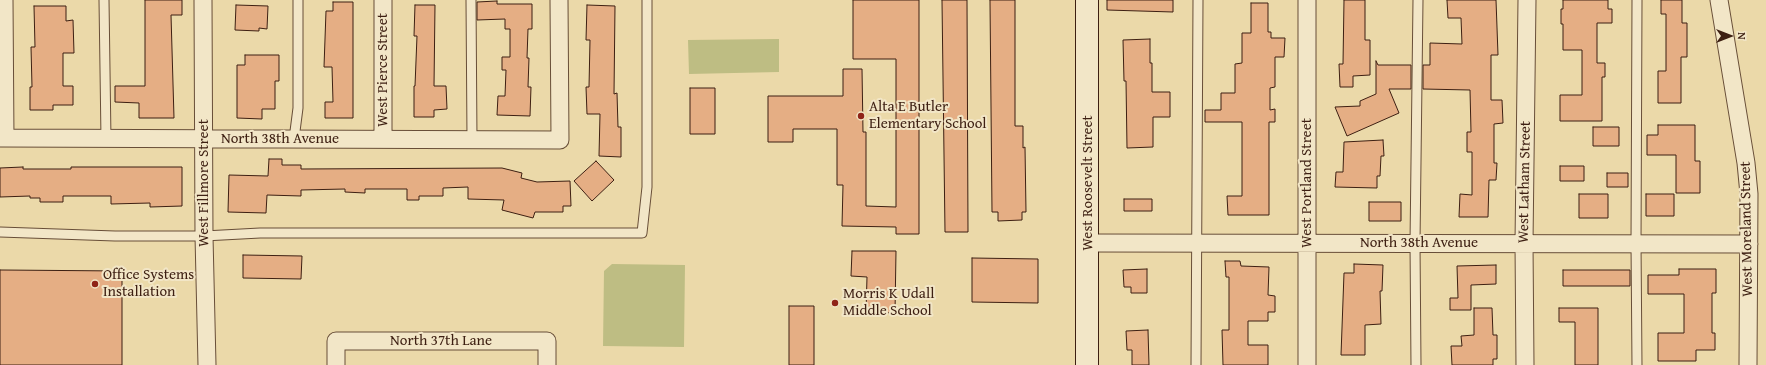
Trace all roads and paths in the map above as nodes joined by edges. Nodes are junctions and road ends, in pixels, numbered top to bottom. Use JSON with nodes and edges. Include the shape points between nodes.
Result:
{"nodes":[{"id":1,"x":4,"y":0,"type":"edge"},
{"id":2,"x":104,"y":0,"type":"edge"},
{"id":3,"x":203,"y":0,"type":"edge"},
{"id":4,"x":298,"y":0,"type":"edge"},
{"id":5,"x":383,"y":0,"type":"edge"},
{"id":6,"x":471,"y":0,"type":"edge"},
{"id":7,"x":559,"y":0,"type":"edge"},
{"id":8,"x":647,"y":0,"type":"edge"},
{"id":9,"x":1087,"y":0,"type":"edge"},
{"id":10,"x":1198,"y":0,"type":"edge"},
{"id":11,"x":1307,"y":0,"type":"edge"},
{"id":12,"x":1418,"y":0,"type":"edge"},
{"id":13,"x":1527,"y":0,"type":"edge"},
{"id":14,"x":1637,"y":0,"type":"edge"},
{"id":15,"x":1718,"y":0,"type":"edge"},
{"id":16,"x":3,"y":138,"type":"edge"},
{"id":17,"x":106,"y":139,"type":"junction"},
{"id":18,"x":204,"y":139,"type":"junction"},
{"id":19,"x":294,"y":139,"type":"junction"},
{"id":20,"x":382,"y":139,"type":"junction"},
{"id":21,"x":472,"y":140,"type":"junction"},
{"id":22,"x":0,"y":232,"type":"edge"},
{"id":23,"x":204,"y":236,"type":"junction"},
{"id":24,"x":1088,"y":243,"type":"junction"},
{"id":25,"x":1198,"y":243,"type":"junction"},
{"id":26,"x":1307,"y":243,"type":"junction"},
{"id":27,"x":1415,"y":243,"type":"junction"},
{"id":28,"x":1524,"y":244,"type":"junction"},
{"id":29,"x":1636,"y":244,"type":"junction"},
{"id":30,"x":1749,"y":244,"type":"junction"},
{"id":31,"x":207,"y":365,"type":"edge"},
{"id":32,"x":336,"y":365,"type":"edge"},
{"id":33,"x":547,"y":365,"type":"edge"},
{"id":34,"x":1088,"y":365,"type":"edge"},
{"id":35,"x":1196,"y":365,"type":"edge"},
{"id":36,"x":1307,"y":365,"type":"edge"},
{"id":37,"x":1416,"y":365,"type":"edge"},
{"id":38,"x":1525,"y":365,"type":"edge"},
{"id":39,"x":1638,"y":365,"type":"edge"},
{"id":40,"x":1748,"y":365,"type":"edge"}],
"edges":[{"from":1,"to":16,"type":"street"},
{"from":2,"to":17,"type":"lane"},
{"from":3,"to":18,"type":"street","name":"West Fillmore Street"},
{"from":4,"to":19,"type":"lane","via":[[298,108]]},
{"from":5,"to":20,"type":"street","name":"West Pierce Street"},
{"from":6,"to":21,"type":"lane"},
{"from":7,"to":21,"type":"street","name":"North 38th Avenue","via":[[560,140]]},
{"from":8,"to":23,"type":"lane","via":[[646,187],[642,233],[260,233]]},
{"from":9,"to":24,"type":"street","name":"West Roosevelt Street"},
{"from":10,"to":25,"type":"lane"},
{"from":11,"to":26,"type":"street","name":"West Portland Street"},
{"from":12,"to":27,"type":"lane"},
{"from":13,"to":28,"type":"street","name":"West Latham Street"},
{"from":14,"to":29,"type":"lane"},
{"from":15,"to":30,"type":"street","name":"West Moreland Street","via":[[1746,163]]},
{"from":16,"to":17,"type":"street","name":"North 38th Avenue"},
{"from":17,"to":18,"type":"street","name":"North 38th Avenue"},
{"from":18,"to":19,"type":"street","name":"North 38th Avenue"},
{"from":18,"to":23,"type":"street","name":"West Fillmore Street"},
{"from":19,"to":20,"type":"street","name":"North 38th Avenue"},
{"from":20,"to":21,"type":"street","name":"North 38th Avenue"},
{"from":22,"to":23,"type":"lane"},
{"from":23,"to":31,"type":"street","name":"West Fillmore Street"},
{"from":24,"to":25,"type":"street","name":"North 38th Avenue"},
{"from":24,"to":34,"type":"street","name":"West Roosevelt Street"},
{"from":25,"to":26,"type":"street","name":"North 38th Avenue"},
{"from":25,"to":35,"type":"lane"},
{"from":26,"to":27,"type":"street","name":"North 38th Avenue"},
{"from":26,"to":36,"type":"street","name":"West Portland Street"},
{"from":27,"to":28,"type":"street","name":"North 38th Avenue"},
{"from":27,"to":37,"type":"lane"},
{"from":28,"to":29,"type":"street","name":"North 38th Avenue"},
{"from":28,"to":38,"type":"street","name":"West Latham Street"},
{"from":29,"to":30,"type":"street","name":"North 38th Avenue"},
{"from":29,"to":39,"type":"lane"},
{"from":30,"to":40,"type":"street","name":"West Moreland Street"},
{"from":32,"to":33,"type":"street","name":"North 37th Lane","via":[[336,341],[547,341]]}]}
